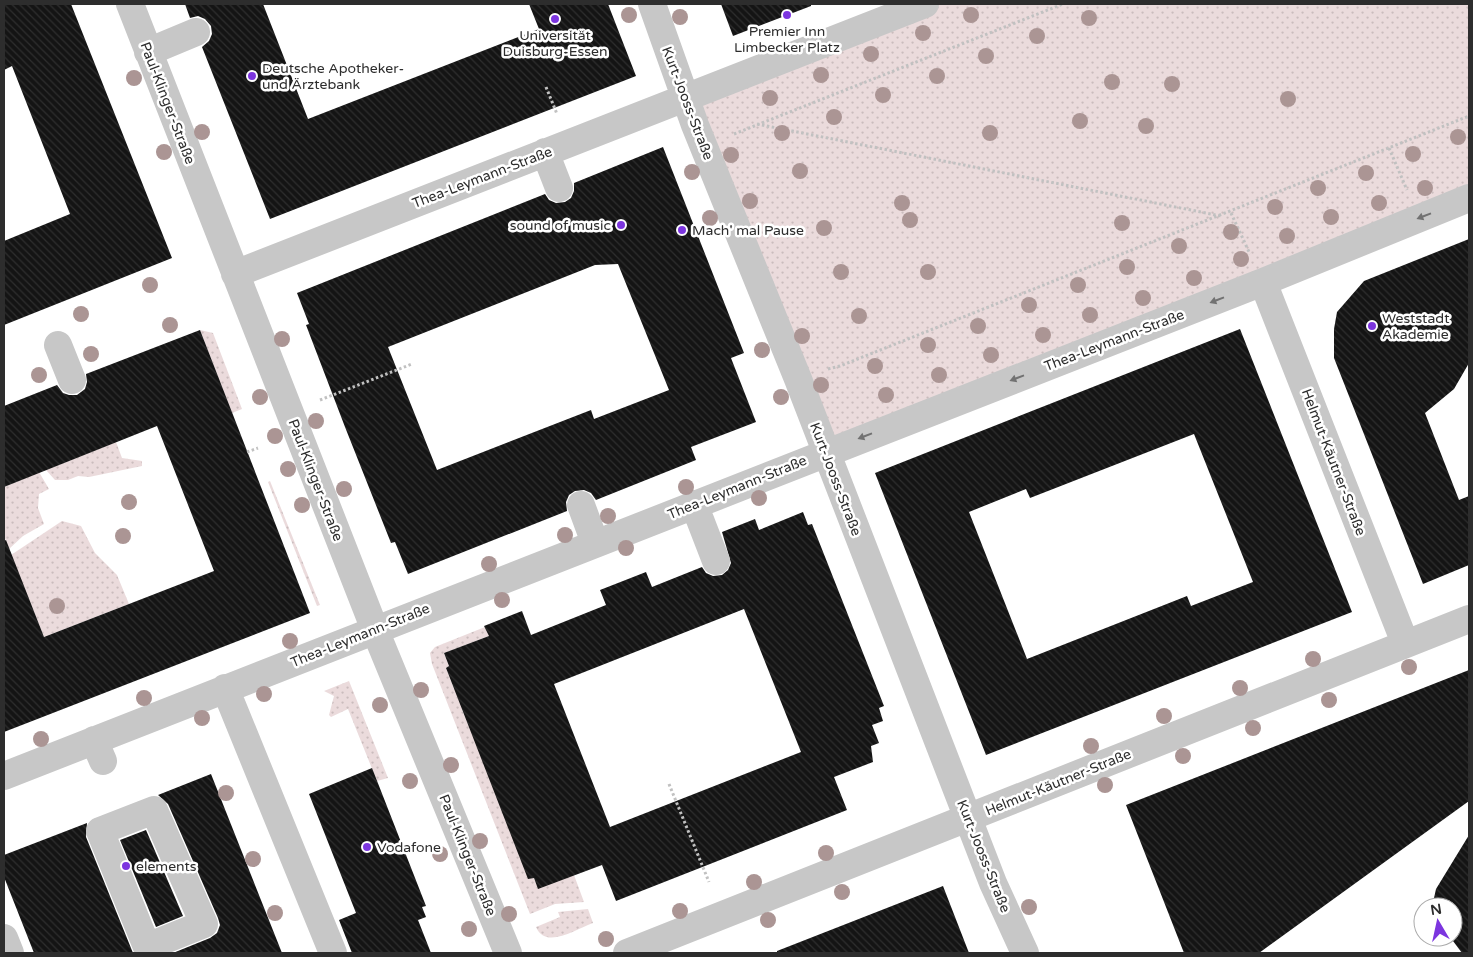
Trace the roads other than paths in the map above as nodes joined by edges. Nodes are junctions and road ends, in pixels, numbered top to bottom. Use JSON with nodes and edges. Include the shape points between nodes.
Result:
{"nodes":[{"id":1,"x":130,"y":4,"type":"edge"},
{"id":2,"x":652,"y":4,"type":"edge"},
{"id":3,"x":925,"y":4,"type":"edge"},
{"id":4,"x":196,"y":32,"type":"dead end"},
{"id":5,"x":148,"y":52,"type":"junction"},
{"id":6,"x":685,"y":98,"type":"junction"},
{"id":7,"x":544,"y":152,"type":"junction"},
{"id":8,"x":559,"y":188,"type":"dead end"},
{"id":9,"x":1469,"y":198,"type":"edge"},
{"id":10,"x":235,"y":274,"type":"junction"},
{"id":11,"x":1263,"y":282,"type":"junction"},
{"id":12,"x":58,"y":345,"type":"dead end"},
{"id":13,"x":72,"y":380,"type":"dead end"},
{"id":14,"x":826,"y":452,"type":"junction"},
{"id":15,"x":694,"y":504,"type":"junction"},
{"id":16,"x":581,"y":505,"type":"dead end"},
{"id":17,"x":595,"y":543,"type":"junction"},
{"id":18,"x":716,"y":561,"type":"dead end"},
{"id":19,"x":1469,"y":619,"type":"edge"},
{"id":20,"x":374,"y":630,"type":"junction"},
{"id":21,"x":1404,"y":643,"type":"junction"},
{"id":22,"x":225,"y":688,"type":"junction"},
{"id":23,"x":4,"y":776,"type":"edge"},
{"id":24,"x":968,"y":818,"type":"junction"},
{"id":25,"x":100,"y":831,"type":"joint"},
{"id":26,"x":4,"y":938,"type":"edge"},
{"id":27,"x":10,"y":953,"type":"edge"},
{"id":28,"x":334,"y":953,"type":"edge"},
{"id":29,"x":508,"y":953,"type":"edge"},
{"id":30,"x":627,"y":953,"type":"edge"},
{"id":31,"x":1025,"y":953,"type":"edge"}],
"edges":[{"from":1,"to":5,"type":"street","name":"Paul-Klinger-Straße"},
{"from":2,"to":6,"type":"street","name":"Kurt-Jooss-Straße"},
{"from":3,"to":6,"type":"street","name":"Thea-Leymann-Straße"},
{"from":4,"to":5,"type":"street"},
{"from":5,"to":10,"type":"street","name":"Paul-Klinger-Straße"},
{"from":6,"to":7,"type":"street","name":"Thea-Leymann-Straße"},
{"from":6,"to":14,"type":"street","name":"Kurt-Jooss-Straße"},
{"from":7,"to":8,"type":"street"},
{"from":7,"to":10,"type":"street","name":"Thea-Leymann-Straße"},
{"from":9,"to":11,"type":"street","name":"Thea-Leymann-Straße","one_way":true},
{"from":10,"to":20,"type":"street","name":"Paul-Klinger-Straße"},
{"from":11,"to":14,"type":"street","name":"Thea-Leymann-Straße","one_way":true},
{"from":11,"to":21,"type":"street","name":"Helmut-Käutner-Straße"},
{"from":12,"to":13,"type":"street"},
{"from":14,"to":15,"type":"street","name":"Thea-Leymann-Straße"},
{"from":14,"to":24,"type":"street","name":"Kurt-Jooss-Straße"},
{"from":15,"to":17,"type":"street","name":"Thea-Leymann-Straße"},
{"from":15,"to":18,"type":"street"},
{"from":16,"to":17,"type":"street"},
{"from":17,"to":20,"type":"street","name":"Thea-Leymann-Straße"},
{"from":19,"to":21,"type":"street","name":"Helmut-Käutner-Straße"},
{"from":20,"to":22,"type":"street","name":"Thea-Leymann-Straße"},
{"from":20,"to":29,"type":"street","name":"Paul-Klinger-Straße"},
{"from":21,"to":24,"type":"street","name":"Helmut-Käutner-Straße"},
{"from":22,"to":23,"type":"street","name":"Thea-Leymann-Straße","via":[[99,751]]},
{"from":22,"to":28,"type":"street"},
{"from":24,"to":30,"type":"street","name":"Helmut-Käutner-Straße"},
{"from":24,"to":31,"type":"street","name":"Kurt-Jooss-Straße"},
{"from":25,"to":25,"type":"street","via":[[147,947],[204,924],[154,810]]},
{"from":26,"to":27,"type":"street"}]}
